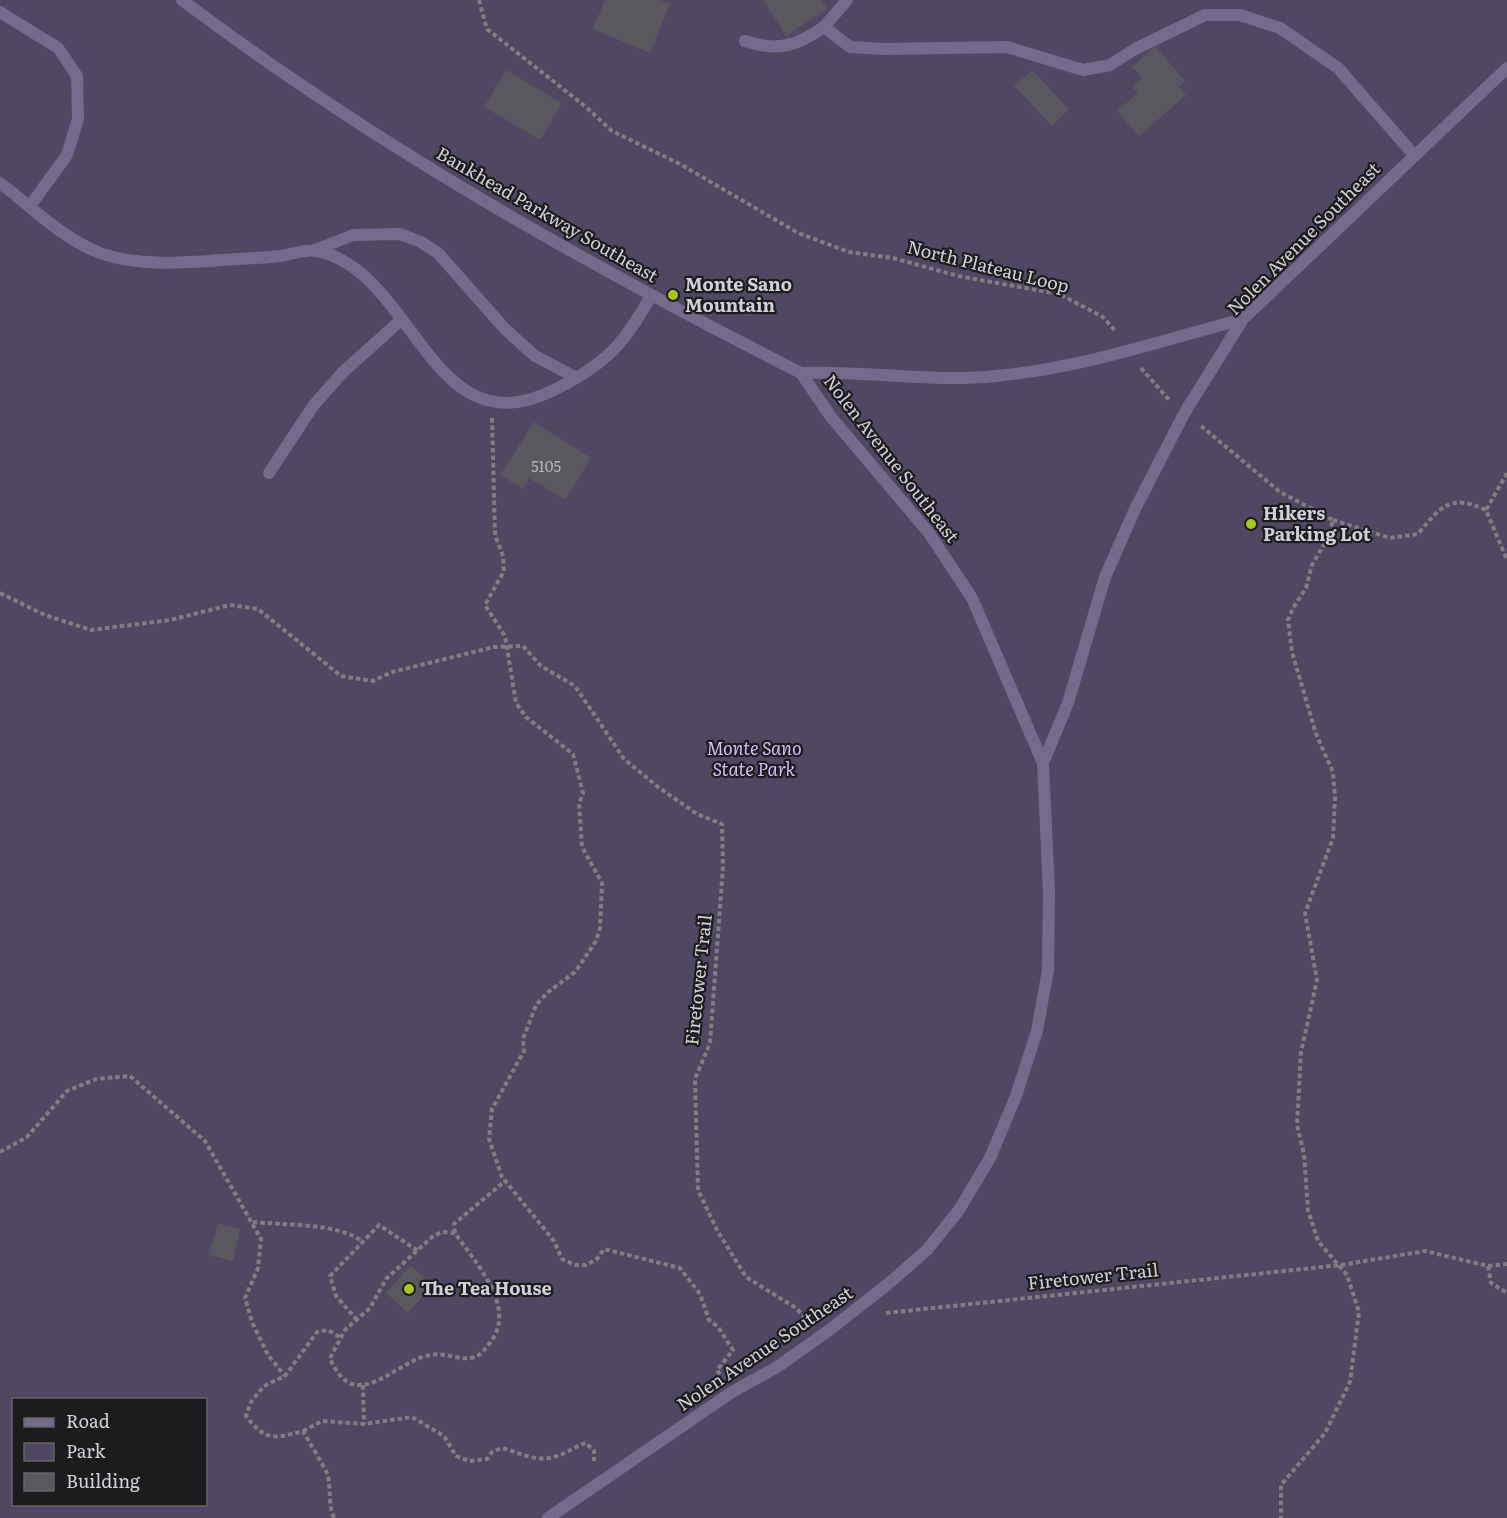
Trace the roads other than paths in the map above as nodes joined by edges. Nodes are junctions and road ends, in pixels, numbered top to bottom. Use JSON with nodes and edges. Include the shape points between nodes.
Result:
{"nodes":[{"id":1,"x":182,"y":0,"type":"edge"},
{"id":2,"x":847,"y":0,"type":"edge"},
{"id":3,"x":0,"y":12,"type":"edge"},
{"id":4,"x":824,"y":27,"type":"junction"},
{"id":5,"x":745,"y":41,"type":"dead end"},
{"id":6,"x":1507,"y":68,"type":"edge"},
{"id":7,"x":1414,"y":155,"type":"junction"},
{"id":8,"x":0,"y":183,"type":"edge"},
{"id":9,"x":30,"y":206,"type":"junction"},
{"id":10,"x":315,"y":250,"type":"junction"},
{"id":11,"x":651,"y":296,"type":"junction"},
{"id":12,"x":1243,"y":319,"type":"junction"},
{"id":13,"x":401,"y":320,"type":"junction"},
{"id":14,"x":801,"y":373,"type":"junction"},
{"id":15,"x":577,"y":378,"type":"junction"},
{"id":16,"x":269,"y":473,"type":"dead end"},
{"id":17,"x":1043,"y":763,"type":"junction"},
{"id":18,"x":548,"y":1518,"type":"edge"}],
"edges":[{"from":1,"to":11,"type":"street","name":"Bankhead Parkway Southeast","via":[[360,126],[526,228]]},
{"from":2,"to":4,"type":"street"},
{"from":3,"to":9,"type":"street","via":[[58,48],[77,76],[78,119],[67,155]]},
{"from":4,"to":5,"type":"street","via":[[806,40],[781,46],[765,48]]},
{"from":4,"to":7,"type":"street","via":[[850,47],[884,50],[1007,46],[1083,70],[1110,64],[1205,15],[1240,15],[1280,28],[1338,69]]},
{"from":6,"to":7,"type":"street","name":"Nolen Avenue Southeast"},
{"from":7,"to":12,"type":"street","name":"Nolen Avenue Southeast"},
{"from":8,"to":9,"type":"street"},
{"from":9,"to":10,"type":"street","via":[[101,253],[138,260],[184,262]]},
{"from":10,"to":13,"type":"street","via":[[343,260],[365,277]]},
{"from":10,"to":15,"type":"street","via":[[353,235],[400,234],[421,242],[438,253],[505,329],[535,356]]},
{"from":11,"to":14,"type":"street","name":"Bankhead Parkway Southeast"},
{"from":11,"to":15,"type":"street","via":[[622,342]]},
{"from":12,"to":14,"type":"street","via":[[1129,353],[1034,372],[928,379],[839,371]]},
{"from":12,"to":17,"type":"street","name":"Nolen Avenue Southeast","via":[[1185,412],[1135,508],[1105,578],[1068,703]]},
{"from":13,"to":15,"type":"street","via":[[448,376],[469,393],[492,402],[528,400]]},
{"from":13,"to":16,"type":"street","via":[[343,372],[313,406]]},
{"from":14,"to":17,"type":"street","name":"Nolen Avenue Southeast","via":[[831,417],[929,533],[972,598]]},
{"from":17,"to":18,"type":"street","name":"Nolen Avenue Southeast","via":[[1048,970],[1037,1031],[990,1158],[959,1210],[919,1257],[828,1331]]}]}
